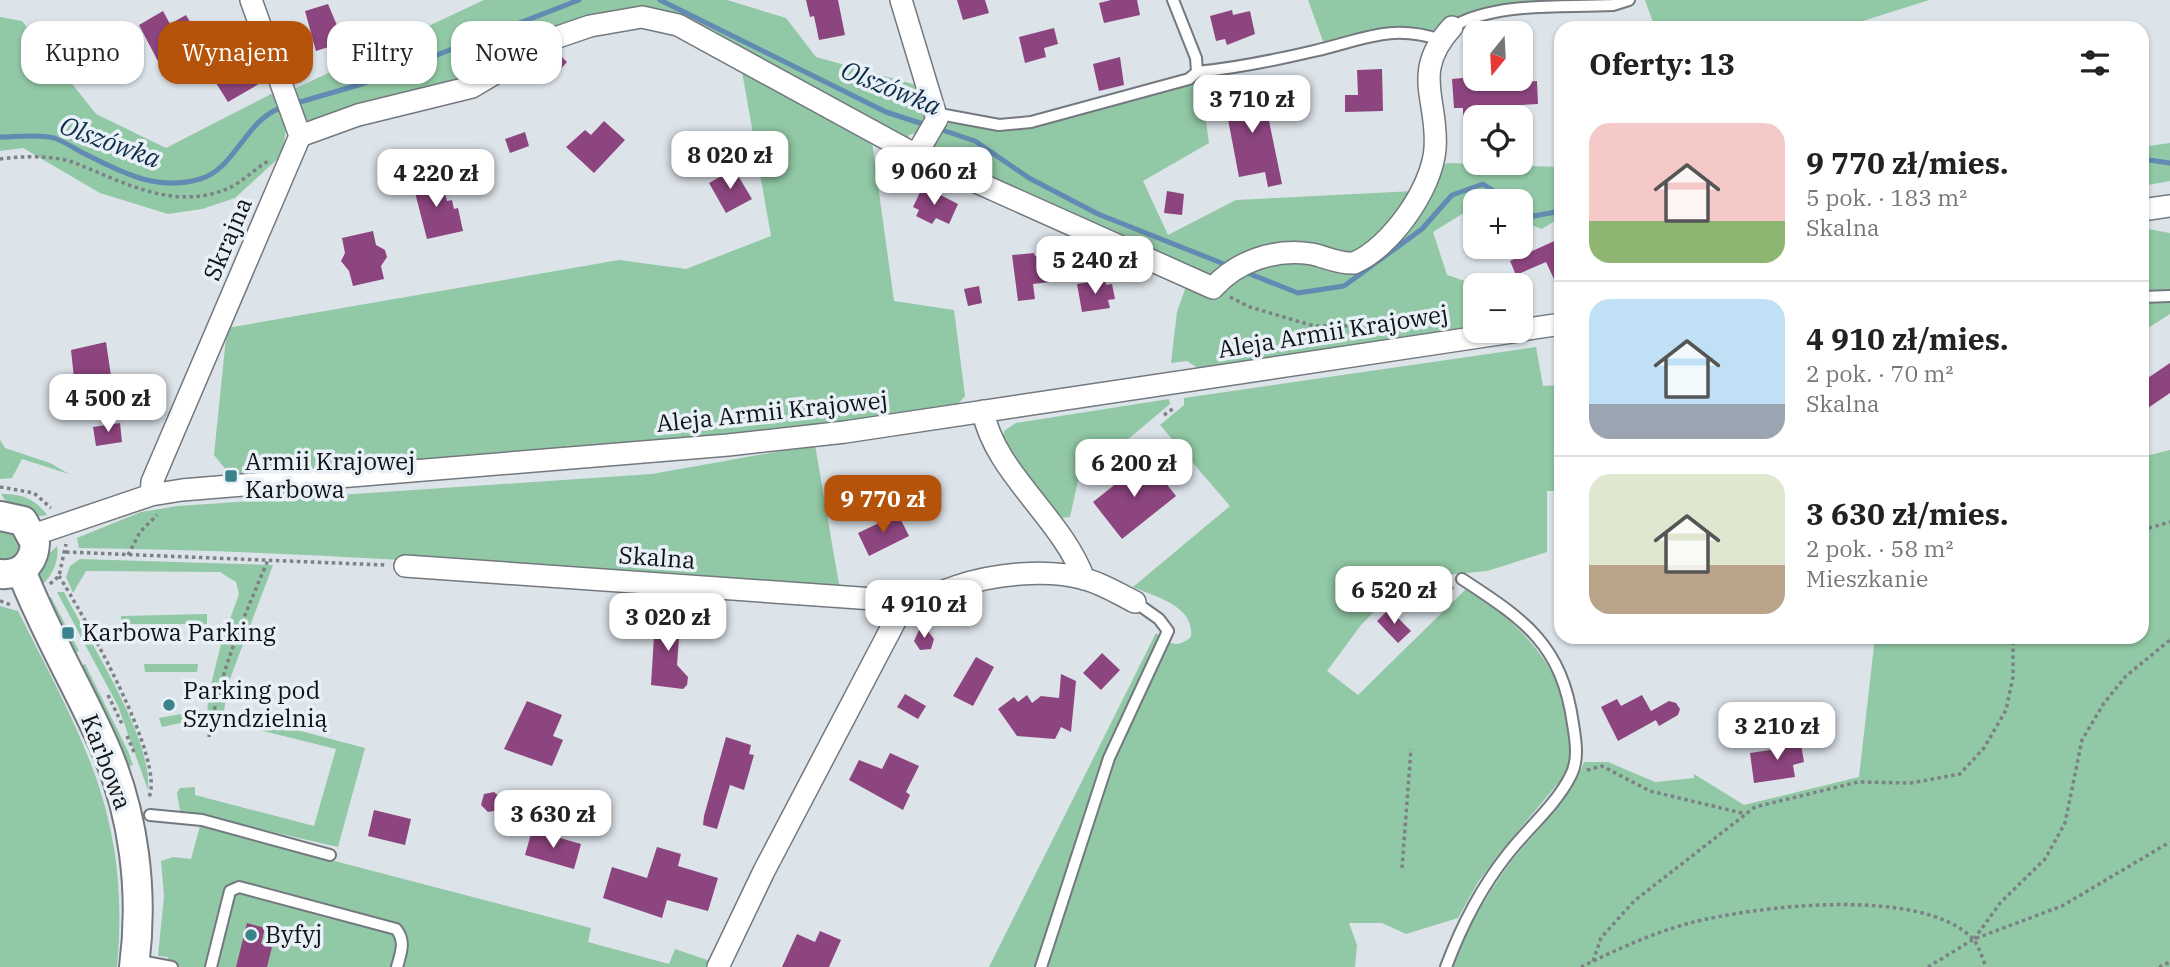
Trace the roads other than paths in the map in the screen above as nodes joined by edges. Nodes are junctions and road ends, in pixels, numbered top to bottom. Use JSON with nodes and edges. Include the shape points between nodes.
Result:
{"nodes":[{"id":1,"x":251,"y":0,"type":"edge"},
{"id":2,"x":901,"y":0,"type":"edge"},
{"id":3,"x":1173,"y":0,"type":"edge"},
{"id":4,"x":1629,"y":0,"type":"edge"},
{"id":5,"x":1446,"y":33,"type":"junction"},
{"id":6,"x":1197,"y":72,"type":"junction"},
{"id":7,"x":937,"y":119,"type":"junction"},
{"id":8,"x":299,"y":140,"type":"junction"},
{"id":9,"x":920,"y":148,"type":"junction"},
{"id":10,"x":2170,"y":206,"type":"edge"},
{"id":11,"x":2149,"y":210,"type":"edge"},
{"id":12,"x":2170,"y":296,"type":"edge"},
{"id":13,"x":2149,"y":297,"type":"edge"},
{"id":14,"x":1554,"y":325,"type":"edge"},
{"id":15,"x":1533,"y":329,"type":"edge"},
{"id":16,"x":1463,"y":339,"type":"edge"},
{"id":17,"x":983,"y":411,"type":"junction"},
{"id":18,"x":157,"y":502,"type":"junction"},
{"id":19,"x":0,"y":516,"type":"edge"},
{"id":20,"x":33,"y":535,"type":"junction"},
{"id":21,"x":405,"y":566,"type":"road end"},
{"id":22,"x":10,"y":572,"type":"edge"},
{"id":23,"x":1084,"y":579,"type":"junction"},
{"id":24,"x":1462,"y":579,"type":"road end"},
{"id":25,"x":1135,"y":602,"type":"joint"},
{"id":26,"x":904,"y":604,"type":"junction"},
{"id":27,"x":150,"y":815,"type":"dead end"},
{"id":28,"x":330,"y":855,"type":"dead end"},
{"id":29,"x":134,"y":964,"type":"edge"},
{"id":30,"x":172,"y":967,"type":"edge"},
{"id":31,"x":211,"y":967,"type":"edge"},
{"id":32,"x":397,"y":967,"type":"edge"},
{"id":33,"x":718,"y":967,"type":"edge"},
{"id":34,"x":1041,"y":967,"type":"edge"},
{"id":35,"x":1446,"y":967,"type":"edge"}],
"edges":[{"from":1,"to":8,"type":"street"},
{"from":2,"to":7,"type":"street"},
{"from":3,"to":6,"type":"lane"},
{"from":4,"to":5,"type":"lane","via":[[1490,13],[1466,19]]},
{"from":5,"to":6,"type":"lane","via":[[1388,32]]},
{"from":5,"to":9,"type":"street","via":[[1428,75],[1434,160],[1387,242],[1354,263],[1288,253],[1242,264],[1218,282]]},
{"from":6,"to":7,"type":"lane","via":[[1178,83],[1031,122],[999,125],[945,114]]},
{"from":7,"to":9,"type":"street"},
{"from":8,"to":9,"type":"street","via":[[358,116],[472,87],[555,38],[616,19],[642,17],[678,25]]},
{"from":8,"to":18,"type":"street","name":"Skrajna","via":[[152,482]]},
{"from":10,"to":11,"type":"street"},
{"from":12,"to":13,"type":"lane"},
{"from":14,"to":15,"type":"street","name":"Aleja Armii Krajowej"},
{"from":16,"to":17,"type":"street","name":"Aleja Armii Krajowej"},
{"from":17,"to":18,"type":"street","name":"Aleja Armii Krajowej","via":[[754,443],[208,487]]},
{"from":17,"to":23,"type":"street","via":[[999,452],[1068,542]]},
{"from":18,"to":20,"type":"street","name":"Aleja Armii Krajowej"},
{"from":19,"to":20,"type":"street","via":[[16,517]]},
{"from":20,"to":22,"type":"street","via":[[35,551]]},
{"from":21,"to":26,"type":"street","name":"Skalna"},
{"from":22,"to":29,"type":"street","name":"Karbowa","via":[[103,744],[121,791],[138,889]]},
{"from":23,"to":25,"type":"street","name":"Skalna"},
{"from":23,"to":26,"type":"street","name":"Skalna","via":[[1043,574],[994,579]]},
{"from":24,"to":35,"type":"lane","via":[[1514,613],[1544,644],[1562,673],[1569,697],[1576,760],[1569,779],[1483,888]]},
{"from":25,"to":34,"type":"lane","via":[[1168,631],[1109,758]]},
{"from":26,"to":33,"type":"street"},
{"from":27,"to":28,"type":"lane","via":[[201,820]]},
{"from":29,"to":30,"type":"lane"},
{"from":31,"to":32,"type":"lane","via":[[230,891],[239,887],[396,929],[402,936]]}]}
